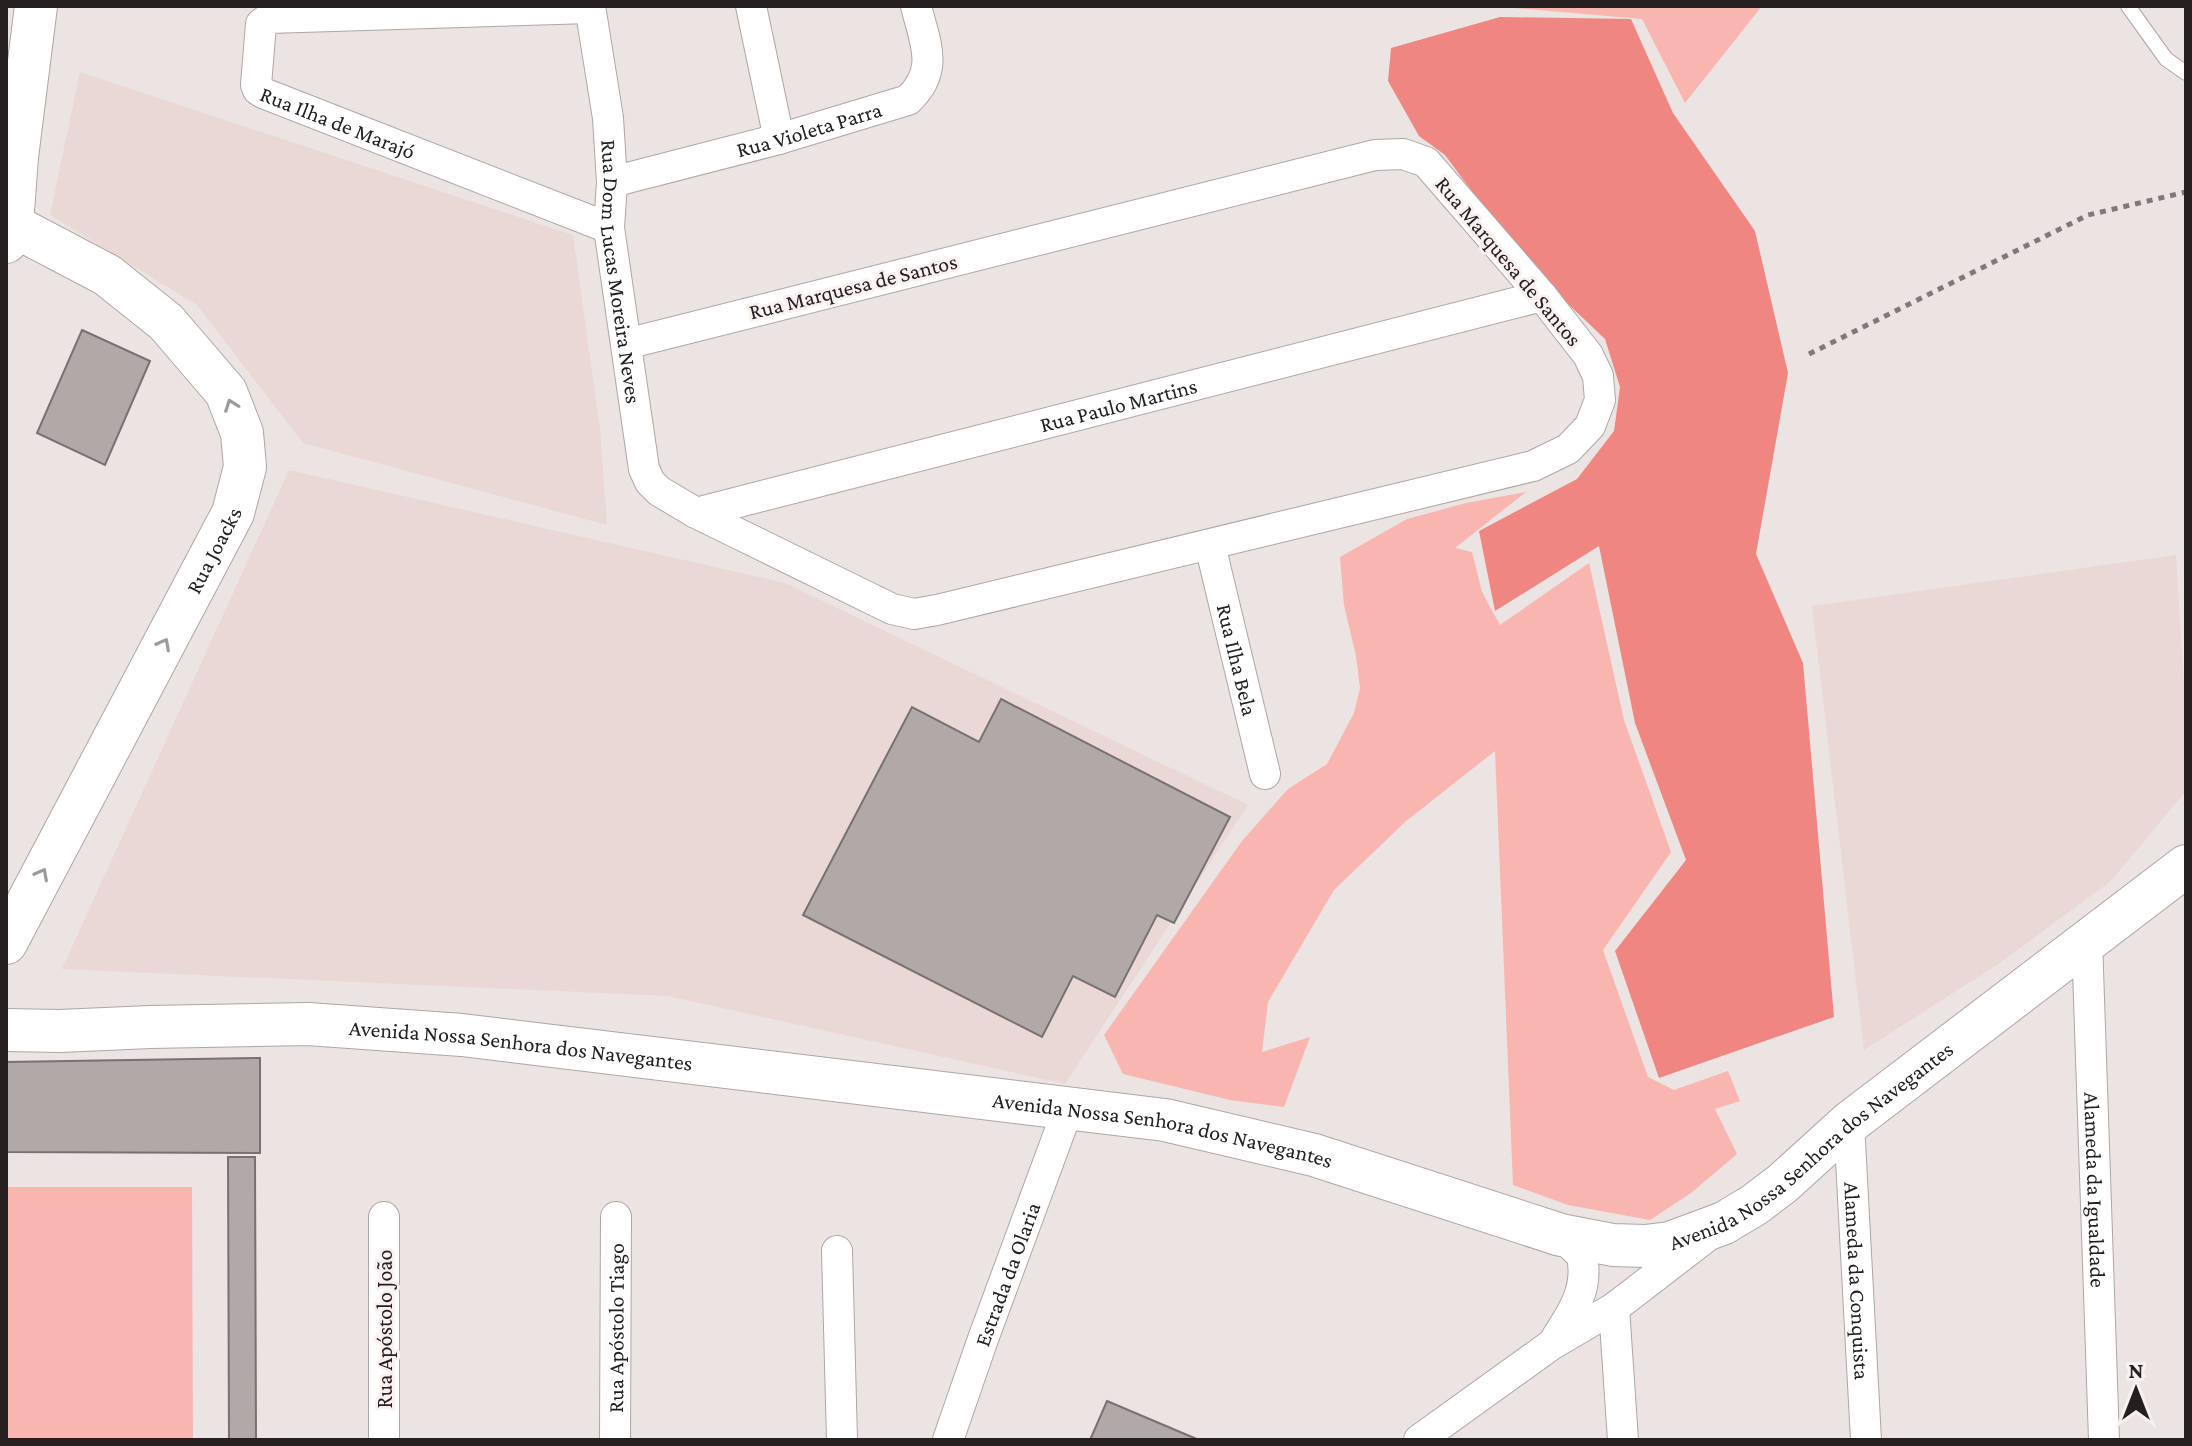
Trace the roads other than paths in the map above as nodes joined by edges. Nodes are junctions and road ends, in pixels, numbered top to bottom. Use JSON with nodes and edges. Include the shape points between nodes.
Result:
{"nodes":[{"id":1,"x":36,"y":6,"type":"edge"},
{"id":2,"x":751,"y":6,"type":"edge"},
{"id":3,"x":916,"y":6,"type":"edge"},
{"id":4,"x":2128,"y":6,"type":"edge"},
{"id":5,"x":590,"y":7,"type":"edge"},
{"id":6,"x":2186,"y":73,"type":"edge"},
{"id":7,"x":779,"y":139,"type":"junction"},
{"id":8,"x":12,"y":159,"type":"edge"},
{"id":9,"x":612,"y":182,"type":"junction"},
{"id":10,"x":609,"y":228,"type":"junction"},
{"id":11,"x":9,"y":234,"type":"edge"},
{"id":12,"x":1542,"y":296,"type":"junction"},
{"id":13,"x":626,"y":344,"type":"junction"},
{"id":14,"x":696,"y":513,"type":"junction"},
{"id":15,"x":1210,"y":545,"type":"junction"},
{"id":16,"x":1265,"y":774,"type":"dead end"},
{"id":17,"x":2186,"y":866,"type":"edge"},
{"id":18,"x":2087,"y":940,"type":"junction"},
{"id":19,"x":6,"y":943,"type":"edge"},
{"id":20,"x":6,"y":1030,"type":"edge"},
{"id":21,"x":1068,"y":1109,"type":"junction"},
{"id":22,"x":1849,"y":1123,"type":"junction"},
{"id":23,"x":384,"y":1217,"type":"dead end"},
{"id":24,"x":616,"y":1217,"type":"dead end"},
{"id":25,"x":1724,"y":1223,"type":"junction"},
{"id":26,"x":1561,"y":1235,"type":"junction"},
{"id":27,"x":837,"y":1251,"type":"dead end"},
{"id":28,"x":1614,"y":1308,"type":"junction"},
{"id":29,"x":1551,"y":1345,"type":"junction"},
{"id":30,"x":384,"y":1440,"type":"edge"},
{"id":31,"x":615,"y":1440,"type":"edge"},
{"id":32,"x":842,"y":1440,"type":"edge"},
{"id":33,"x":948,"y":1440,"type":"edge"},
{"id":34,"x":1419,"y":1440,"type":"edge"},
{"id":35,"x":1623,"y":1440,"type":"edge"},
{"id":36,"x":1866,"y":1440,"type":"edge"},
{"id":37,"x":2104,"y":1440,"type":"edge"}],
"edges":[{"from":1,"to":8,"type":"main road"},
{"from":2,"to":7,"type":"street"},
{"from":3,"to":7,"type":"street","name":"Rua Violeta Parra","via":[[927,54],[921,88],[908,100]]},
{"from":4,"to":6,"type":"lane","via":[[2166,59]]},
{"from":5,"to":9,"type":"street","name":"Rua Dom Lucas Moreira Neves","via":[[608,118]]},
{"from":5,"to":10,"type":"street","name":"Rua Ilha de Marajó","via":[[269,18],[261,24],[256,85],[263,93]]},
{"from":7,"to":9,"type":"street","name":"Rua Violeta Parra"},
{"from":8,"to":11,"type":"main road"},
{"from":9,"to":10,"type":"street","name":"Rua Dom Lucas Moreira Neves"},
{"from":10,"to":13,"type":"street","name":"Rua Dom Lucas Moreira Neves"},
{"from":19,"to":11,"type":"main road","name":"Rua Joacks","one_way":true,"via":[[233,513],[245,467],[242,433],[226,392],[166,322],[107,275]]},
{"from":12,"to":13,"type":"street","name":"Rua Marquesa de Santos","via":[[1426,162],[1403,154],[1375,155]]},
{"from":12,"to":14,"type":"street","name":"Rua Paulo Martins"},
{"from":12,"to":15,"type":"street","name":"Rua Marquesa de Santos","via":[[1598,376],[1600,400],[1590,426],[1568,449],[1533,466]]},
{"from":13,"to":14,"type":"street","name":"Rua Dom Lucas Moreira Neves","via":[[644,469],[659,491]]},
{"from":14,"to":15,"type":"street","name":"Rua Marquesa de Santos","via":[[892,609],[914,614]]},
{"from":15,"to":16,"type":"street","name":"Rua Ilha Bela"},
{"from":17,"to":18,"type":"main road","name":"Avenida Nossa Senhora dos Navegantes"},
{"from":18,"to":22,"type":"main road","name":"Avenida Nossa Senhora dos Navegantes"},
{"from":18,"to":37,"type":"street","name":"Alameda da Igualdade"},
{"from":20,"to":21,"type":"main road","name":"Avenida Nossa Senhora dos Navegantes","via":[[308,1024],[462,1035]]},
{"from":21,"to":26,"type":"main road","name":"Avenida Nossa Senhora dos Navegantes","via":[[1165,1120],[1314,1155]]},
{"from":21,"to":33,"type":"street","name":"Estrada da Olaria"},
{"from":22,"to":25,"type":"main road","name":"Avenida Nossa Senhora dos Navegantes","via":[[1783,1183]]},
{"from":22,"to":36,"type":"street","name":"Alameda da Conquista"},
{"from":23,"to":30,"type":"street","name":"Rua Apóstolo João"},
{"from":24,"to":31,"type":"street","name":"Rua Apóstolo Tiago"},
{"from":25,"to":26,"type":"main road","name":"Avenida Nossa Senhora dos Navegantes","via":[[1670,1243],[1645,1246]]},
{"from":25,"to":28,"type":"street"},
{"from":26,"to":29,"type":"street","via":[[1582,1256],[1584,1281],[1578,1303]]},
{"from":27,"to":32,"type":"street"},
{"from":28,"to":29,"type":"street"},
{"from":28,"to":35,"type":"street"},
{"from":29,"to":34,"type":"street"}]}
